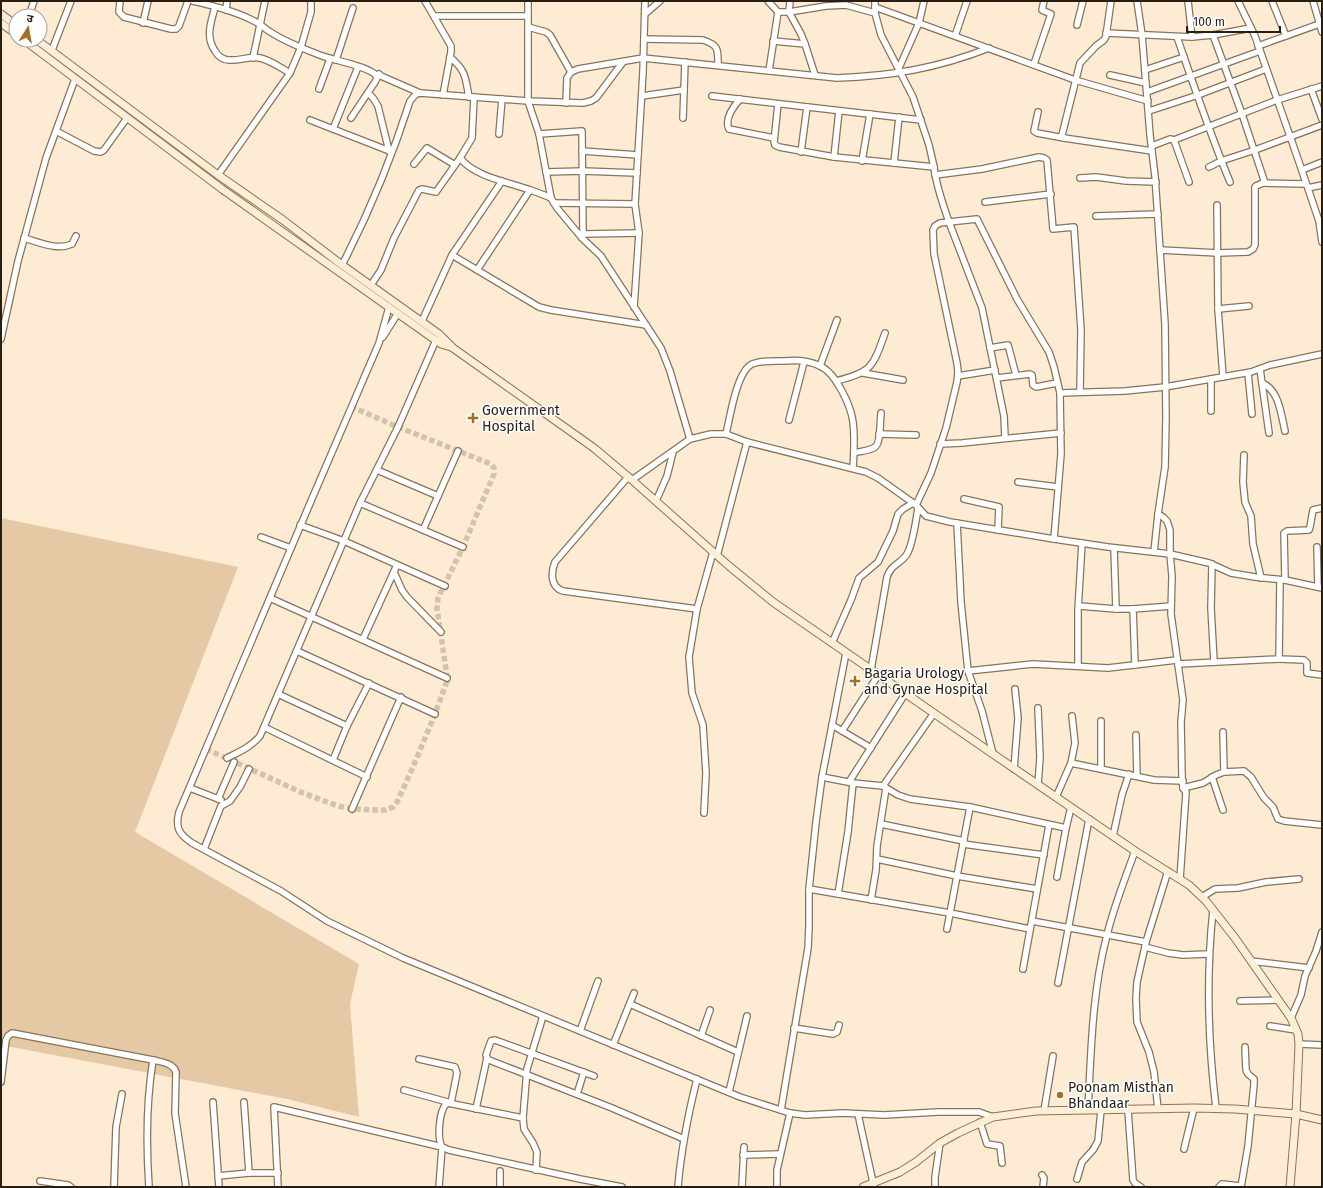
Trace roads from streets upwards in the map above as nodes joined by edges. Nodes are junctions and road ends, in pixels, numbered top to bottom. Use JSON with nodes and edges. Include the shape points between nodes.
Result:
{"nodes":[{"id":1,"x":71,"y":1,"type":"edge"},
{"id":2,"x":120,"y":1,"type":"edge"},
{"id":3,"x":148,"y":1,"type":"edge"},
{"id":4,"x":188,"y":1,"type":"edge"},
{"id":5,"x":193,"y":1,"type":"edge"},
{"id":6,"x":227,"y":1,"type":"edge"},
{"id":7,"x":265,"y":1,"type":"edge"},
{"id":8,"x":311,"y":1,"type":"edge"},
{"id":9,"x":425,"y":1,"type":"edge"},
{"id":10,"x":528,"y":1,"type":"edge"},
{"id":11,"x":645,"y":1,"type":"edge"},
{"id":12,"x":660,"y":1,"type":"edge"},
{"id":13,"x":768,"y":1,"type":"edge"},
{"id":14,"x":790,"y":1,"type":"edge"},
{"id":15,"x":924,"y":1,"type":"edge"},
{"id":16,"x":967,"y":1,"type":"edge"},
{"id":17,"x":1044,"y":1,"type":"edge"},
{"id":18,"x":1084,"y":1,"type":"edge"},
{"id":19,"x":1111,"y":1,"type":"edge"},
{"id":20,"x":1137,"y":1,"type":"edge"},
{"id":21,"x":1188,"y":1,"type":"edge"},
{"id":22,"x":1238,"y":1,"type":"edge"},
{"id":23,"x":1313,"y":1,"type":"edge"},
{"id":24,"x":1274,"y":2,"type":"edge"},
{"id":25,"x":215,"y":7,"type":"junction"},
{"id":26,"x":875,"y":7,"type":"edge"},
{"id":27,"x":353,"y":8,"type":"dead end"},
{"id":28,"x":226,"y":10,"type":"junction"},
{"id":29,"x":778,"y":12,"type":"junction"},
{"id":30,"x":789,"y":12,"type":"junction"},
{"id":31,"x":645,"y":14,"type":"junction"},
{"id":32,"x":434,"y":16,"type":"junction"},
{"id":33,"x":527,"y":16,"type":"junction"},
{"id":34,"x":143,"y":23,"type":"junction"},
{"id":35,"x":919,"y":23,"type":"junction"},
{"id":36,"x":260,"y":24,"type":"junction"},
{"id":37,"x":1320,"y":24,"type":"edge"},
{"id":38,"x":1077,"y":25,"type":"dead end"},
{"id":39,"x":528,"y":27,"type":"junction"},
{"id":40,"x":1251,"y":28,"type":"junction"},
{"id":41,"x":1322,"y":32,"type":"edge"},
{"id":42,"x":1106,"y":33,"type":"junction"},
{"id":43,"x":1142,"y":35,"type":"junction"},
{"id":44,"x":1213,"y":35,"type":"junction"},
{"id":45,"x":954,"y":36,"type":"junction"},
{"id":46,"x":1286,"y":36,"type":"junction"},
{"id":47,"x":1177,"y":37,"type":"junction"},
{"id":48,"x":1192,"y":37,"type":"junction"},
{"id":49,"x":644,"y":39,"type":"junction"},
{"id":50,"x":773,"y":41,"type":"junction"},
{"id":51,"x":805,"y":44,"type":"junction"},
{"id":52,"x":48,"y":47,"type":"edge"},
{"id":53,"x":301,"y":47,"type":"junction"},
{"id":54,"x":34,"y":48,"type":"edge"},
{"id":55,"x":989,"y":48,"type":"junction"},
{"id":56,"x":1259,"y":49,"type":"junction"},
{"id":57,"x":52,"y":50,"type":"junction"},
{"id":58,"x":450,"y":57,"type":"junction"},
{"id":59,"x":1184,"y":57,"type":"junction"},
{"id":60,"x":253,"y":58,"type":"junction"},
{"id":61,"x":643,"y":58,"type":"junction"},
{"id":62,"x":333,"y":60,"type":"junction"},
{"id":63,"x":623,"y":62,"type":"junction"},
{"id":64,"x":685,"y":62,"type":"junction"},
{"id":65,"x":1034,"y":64,"type":"junction"},
{"id":66,"x":1224,"y":64,"type":"junction"},
{"id":67,"x":718,"y":65,"type":"junction"},
{"id":68,"x":358,"y":67,"type":"junction"},
{"id":69,"x":1266,"y":69,"type":"junction"},
{"id":70,"x":1145,"y":70,"type":"junction"},
{"id":71,"x":769,"y":71,"type":"junction"},
{"id":72,"x":900,"y":71,"type":"junction"},
{"id":73,"x":571,"y":72,"type":"junction"},
{"id":74,"x":290,"y":73,"type":"junction"},
{"id":75,"x":379,"y":74,"type":"dead end"},
{"id":76,"x":1110,"y":75,"type":"dead end"},
{"id":77,"x":816,"y":76,"type":"junction"},
{"id":78,"x":1191,"y":76,"type":"junction"},
{"id":79,"x":75,"y":79,"type":"junction"},
{"id":80,"x":1075,"y":80,"type":"junction"},
{"id":81,"x":1146,"y":82,"type":"junction"},
{"id":82,"x":1231,"y":82,"type":"junction"},
{"id":83,"x":1322,"y":86,"type":"edge"},
{"id":84,"x":319,"y":89,"type":"dead end"},
{"id":85,"x":1311,"y":89,"type":"junction"},
{"id":86,"x":684,"y":90,"type":"junction"},
{"id":87,"x":1147,"y":92,"type":"junction"},
{"id":88,"x":368,"y":93,"type":"junction"},
{"id":89,"x":420,"y":93,"type":"junction"},
{"id":90,"x":442,"y":95,"type":"junction"},
{"id":91,"x":1198,"y":95,"type":"junction"},
{"id":92,"x":642,"y":96,"type":"junction"},
{"id":93,"x":712,"y":96,"type":"dead end"},
{"id":94,"x":472,"y":97,"type":"junction"},
{"id":95,"x":502,"y":99,"type":"junction"},
{"id":96,"x":740,"y":99,"type":"junction"},
{"id":97,"x":1277,"y":100,"type":"junction"},
{"id":98,"x":528,"y":101,"type":"junction"},
{"id":99,"x":1148,"y":101,"type":"junction"},
{"id":100,"x":566,"y":103,"type":"junction"},
{"id":101,"x":778,"y":104,"type":"junction"},
{"id":102,"x":807,"y":107,"type":"junction"},
{"id":103,"x":839,"y":111,"type":"junction"},
{"id":104,"x":1148,"y":111,"type":"junction"},
{"id":105,"x":1038,"y":112,"type":"dead end"},
{"id":106,"x":870,"y":114,"type":"junction"},
{"id":107,"x":1242,"y":114,"type":"junction"},
{"id":108,"x":899,"y":117,"type":"junction"},
{"id":109,"x":127,"y":118,"type":"junction"},
{"id":110,"x":351,"y":118,"type":"dead end"},
{"id":111,"x":683,"y":118,"type":"dead end"},
{"id":112,"x":1322,"y":119,"type":"edge"},
{"id":113,"x":310,"y":120,"type":"dead end"},
{"id":114,"x":921,"y":120,"type":"junction"},
{"id":115,"x":1322,"y":125,"type":"edge"},
{"id":116,"x":1208,"y":127,"type":"junction"},
{"id":117,"x":333,"y":129,"type":"junction"},
{"id":118,"x":56,"y":131,"type":"junction"},
{"id":119,"x":499,"y":134,"type":"dead end"},
{"id":120,"x":539,"y":134,"type":"junction"},
{"id":121,"x":1290,"y":137,"type":"junction"},
{"id":122,"x":774,"y":138,"type":"junction"},
{"id":123,"x":1064,"y":138,"type":"junction"},
{"id":124,"x":1174,"y":140,"type":"junction"},
{"id":125,"x":1152,"y":148,"type":"junction"},
{"id":126,"x":1255,"y":150,"type":"junction"},
{"id":127,"x":582,"y":151,"type":"junction"},
{"id":128,"x":390,"y":152,"type":"junction"},
{"id":129,"x":801,"y":152,"type":"junction"},
{"id":130,"x":638,"y":155,"type":"junction"},
{"id":131,"x":834,"y":157,"type":"junction"},
{"id":132,"x":460,"y":158,"type":"junction"},
{"id":133,"x":862,"y":161,"type":"junction"},
{"id":134,"x":1222,"y":161,"type":"junction"},
{"id":135,"x":1322,"y":162,"type":"edge"},
{"id":136,"x":414,"y":164,"type":"dead end"},
{"id":137,"x":894,"y":164,"type":"junction"},
{"id":138,"x":455,"y":165,"type":"junction"},
{"id":139,"x":934,"y":167,"type":"junction"},
{"id":140,"x":1209,"y":167,"type":"dead end"},
{"id":141,"x":1302,"y":170,"type":"junction"},
{"id":142,"x":583,"y":171,"type":"junction"},
{"id":143,"x":546,"y":172,"type":"junction"},
{"id":144,"x":637,"y":173,"type":"junction"},
{"id":145,"x":218,"y":175,"type":"junction"},
{"id":146,"x":935,"y":175,"type":"junction"},
{"id":147,"x":1080,"y":178,"type":"dead end"},
{"id":148,"x":502,"y":181,"type":"junction"},
{"id":149,"x":1156,"y":182,"type":"junction"},
{"id":150,"x":1189,"y":182,"type":"dead end"},
{"id":151,"x":1230,"y":182,"type":"dead end"},
{"id":152,"x":1263,"y":183,"type":"junction"},
{"id":153,"x":1322,"y":185,"type":"edge"},
{"id":154,"x":1307,"y":186,"type":"junction"},
{"id":155,"x":530,"y":190,"type":"junction"},
{"id":156,"x":1051,"y":194,"type":"junction"},
{"id":157,"x":552,"y":200,"type":"junction"},
{"id":158,"x":985,"y":202,"type":"dead end"},
{"id":159,"x":583,"y":204,"type":"junction"},
{"id":160,"x":635,"y":204,"type":"junction"},
{"id":161,"x":1218,"y":205,"type":"dead end"},
{"id":162,"x":1158,"y":214,"type":"junction"},
{"id":163,"x":1096,"y":216,"type":"dead end"},
{"id":164,"x":949,"y":222,"type":"junction"},
{"id":165,"x":639,"y":233,"type":"junction"},
{"id":166,"x":76,"y":236,"type":"dead end"},
{"id":167,"x":582,"y":236,"type":"junction"},
{"id":168,"x":24,"y":238,"type":"junction"},
{"id":169,"x":1322,"y":242,"type":"edge"},
{"id":170,"x":1160,"y":250,"type":"junction"},
{"id":171,"x":1218,"y":252,"type":"junction"},
{"id":172,"x":452,"y":255,"type":"junction"},
{"id":173,"x":342,"y":265,"type":"junction"},
{"id":174,"x":477,"y":270,"type":"junction"},
{"id":175,"x":372,"y":285,"type":"junction"},
{"id":176,"x":1249,"y":306,"type":"dead end"},
{"id":177,"x":389,"y":307,"type":"junction"},
{"id":178,"x":634,"y":307,"type":"junction"},
{"id":179,"x":1218,"y":309,"type":"junction"},
{"id":180,"x":398,"y":313,"type":"junction"},
{"id":181,"x":837,"y":320,"type":"dead end"},
{"id":182,"x":422,"y":321,"type":"junction"},
{"id":183,"x":646,"y":325,"type":"junction"},
{"id":184,"x":884,"y":333,"type":"dead end"},
{"id":185,"x":1,"y":339,"type":"edge"},
{"id":186,"x":436,"y":340,"type":"junction"},
{"id":187,"x":379,"y":343,"type":"junction"},
{"id":188,"x":453,"y":348,"type":"junction"},
{"id":189,"x":990,"y":348,"type":"junction"},
{"id":190,"x":1322,"y":354,"type":"edge"},
{"id":191,"x":804,"y":362,"type":"junction"},
{"id":192,"x":820,"y":366,"type":"junction"},
{"id":193,"x":1260,"y":369,"type":"junction"},
{"id":194,"x":995,"y":370,"type":"junction"},
{"id":195,"x":863,"y":373,"type":"junction"},
{"id":196,"x":1248,"y":373,"type":"junction"},
{"id":197,"x":1016,"y":375,"type":"junction"},
{"id":198,"x":958,"y":376,"type":"junction"},
{"id":199,"x":1223,"y":377,"type":"junction"},
{"id":200,"x":997,"y":378,"type":"junction"},
{"id":201,"x":1211,"y":379,"type":"junction"},
{"id":202,"x":903,"y":380,"type":"dead end"},
{"id":203,"x":836,"y":381,"type":"junction"},
{"id":204,"x":1057,"y":383,"type":"junction"},
{"id":205,"x":1262,"y":383,"type":"junction"},
{"id":206,"x":1165,"y":387,"type":"junction"},
{"id":207,"x":1080,"y":392,"type":"junction"},
{"id":208,"x":1060,"y":393,"type":"junction"},
{"id":209,"x":1211,"y":411,"type":"dead end"},
{"id":210,"x":881,"y":413,"type":"dead end"},
{"id":211,"x":1252,"y":414,"type":"dead end"},
{"id":212,"x":789,"y":420,"type":"dead end"},
{"id":213,"x":1285,"y":431,"type":"dead end"},
{"id":214,"x":1061,"y":433,"type":"junction"},
{"id":215,"x":1269,"y":433,"type":"dead end"},
{"id":216,"x":726,"y":434,"type":"junction"},
{"id":217,"x":879,"y":434,"type":"junction"},
{"id":218,"x":916,"y":435,"type":"dead end"},
{"id":219,"x":1005,"y":438,"type":"junction"},
{"id":220,"x":690,"y":439,"type":"junction"},
{"id":221,"x":747,"y":442,"type":"junction"},
{"id":222,"x":940,"y":444,"type":"junction"},
{"id":223,"x":458,"y":451,"type":"dead end"},
{"id":224,"x":673,"y":452,"type":"junction"},
{"id":225,"x":854,"y":453,"type":"junction"},
{"id":226,"x":1244,"y":455,"type":"dead end"},
{"id":227,"x":853,"y":468,"type":"junction"},
{"id":228,"x":377,"y":470,"type":"junction"},
{"id":229,"x":630,"y":478,"type":"junction"},
{"id":230,"x":1018,"y":482,"type":"dead end"},
{"id":231,"x":1058,"y":488,"type":"junction"},
{"id":232,"x":438,"y":496,"type":"junction"},
{"id":233,"x":964,"y":499,"type":"dead end"},
{"id":234,"x":656,"y":501,"type":"junction"},
{"id":235,"x":360,"y":504,"type":"junction"},
{"id":236,"x":916,"y":506,"type":"junction"},
{"id":237,"x":1322,"y":508,"type":"edge"},
{"id":238,"x":1158,"y":514,"type":"junction"},
{"id":239,"x":957,"y":523,"type":"junction"},
{"id":240,"x":300,"y":525,"type":"junction"},
{"id":241,"x":423,"y":530,"type":"junction"},
{"id":242,"x":998,"y":530,"type":"junction"},
{"id":243,"x":261,"y":537,"type":"dead end"},
{"id":244,"x":1054,"y":539,"type":"junction"},
{"id":245,"x":344,"y":541,"type":"junction"},
{"id":246,"x":1082,"y":543,"type":"junction"},
{"id":247,"x":463,"y":547,"type":"dead end"},
{"id":248,"x":1317,"y":547,"type":"dead end"},
{"id":249,"x":291,"y":548,"type":"junction"},
{"id":250,"x":1114,"y":548,"type":"junction"},
{"id":251,"x":1154,"y":552,"type":"junction"},
{"id":252,"x":715,"y":554,"type":"junction"},
{"id":253,"x":1170,"y":554,"type":"junction"},
{"id":254,"x":1212,"y":564,"type":"junction"},
{"id":255,"x":397,"y":565,"type":"junction"},
{"id":256,"x":394,"y":572,"type":"junction"},
{"id":257,"x":1261,"y":578,"type":"junction"},
{"id":258,"x":1282,"y":580,"type":"junction"},
{"id":259,"x":444,"y":586,"type":"dead end"},
{"id":260,"x":1320,"y":588,"type":"edge"},
{"id":261,"x":270,"y":598,"type":"junction"},
{"id":262,"x":1079,"y":606,"type":"junction"},
{"id":263,"x":1171,"y":606,"type":"junction"},
{"id":264,"x":697,"y":609,"type":"junction"},
{"id":265,"x":1116,"y":609,"type":"junction"},
{"id":266,"x":1133,"y":609,"type":"junction"},
{"id":267,"x":311,"y":616,"type":"junction"},
{"id":268,"x":441,"y":632,"type":"dead end"},
{"id":269,"x":363,"y":639,"type":"junction"},
{"id":270,"x":832,"y":643,"type":"junction"},
{"id":271,"x":296,"y":651,"type":"junction"},
{"id":272,"x":846,"y":653,"type":"junction"},
{"id":273,"x":1279,"y":659,"type":"junction"},
{"id":274,"x":1177,"y":662,"type":"junction"},
{"id":275,"x":1214,"y":662,"type":"junction"},
{"id":276,"x":1135,"y":665,"type":"junction"},
{"id":277,"x":1078,"y":666,"type":"junction"},
{"id":278,"x":871,"y":670,"type":"junction"},
{"id":279,"x":968,"y":671,"type":"junction"},
{"id":280,"x":879,"y":674,"type":"junction"},
{"id":281,"x":1322,"y":675,"type":"edge"},
{"id":282,"x":447,"y":678,"type":"dead end"},
{"id":283,"x":369,"y":683,"type":"junction"},
{"id":284,"x":1014,"y":689,"type":"dead end"},
{"id":285,"x":278,"y":694,"type":"junction"},
{"id":286,"x":905,"y":694,"type":"junction"},
{"id":287,"x":401,"y":698,"type":"junction"},
{"id":288,"x":1038,"y":708,"type":"dead end"},
{"id":289,"x":934,"y":713,"type":"junction"},
{"id":290,"x":435,"y":714,"type":"dead end"},
{"id":291,"x":1072,"y":716,"type":"dead end"},
{"id":292,"x":1101,"y":721,"type":"dead end"},
{"id":293,"x":832,"y":725,"type":"junction"},
{"id":294,"x":347,"y":726,"type":"junction"},
{"id":295,"x":264,"y":727,"type":"junction"},
{"id":296,"x":842,"y":731,"type":"junction"},
{"id":297,"x":1224,"y":732,"type":"dead end"},
{"id":298,"x":1136,"y":735,"type":"dead end"},
{"id":299,"x":871,"y":748,"type":"junction"},
{"id":300,"x":993,"y":754,"type":"junction"},
{"id":301,"x":227,"y":758,"type":"dead end"},
{"id":302,"x":333,"y":760,"type":"junction"},
{"id":303,"x":234,"y":762,"type":"dead end"},
{"id":304,"x":1071,"y":763,"type":"junction"},
{"id":305,"x":1101,"y":768,"type":"junction"},
{"id":306,"x":249,"y":769,"type":"dead end"},
{"id":307,"x":1014,"y":769,"type":"junction"},
{"id":308,"x":1224,"y":772,"type":"junction"},
{"id":309,"x":1129,"y":774,"type":"junction"},
{"id":310,"x":1137,"y":776,"type":"junction"},
{"id":311,"x":367,"y":777,"type":"junction"},
{"id":312,"x":822,"y":777,"type":"junction"},
{"id":313,"x":1212,"y":777,"type":"junction"},
{"id":314,"x":1183,"y":781,"type":"junction"},
{"id":315,"x":851,"y":782,"type":"junction"},
{"id":316,"x":1038,"y":785,"type":"junction"},
{"id":317,"x":885,"y":787,"type":"junction"},
{"id":318,"x":190,"y":788,"type":"junction"},
{"id":319,"x":1183,"y":788,"type":"junction"},
{"id":320,"x":1056,"y":797,"type":"junction"},
{"id":321,"x":218,"y":799,"type":"junction"},
{"id":322,"x":226,"y":803,"type":"junction"},
{"id":323,"x":970,"y":807,"type":"junction"},
{"id":324,"x":1071,"y":807,"type":"junction"},
{"id":325,"x":352,"y":808,"type":"dead end"},
{"id":326,"x":1223,"y":810,"type":"dead end"},
{"id":327,"x":704,"y":813,"type":"dead end"},
{"id":328,"x":1089,"y":819,"type":"junction"},
{"id":329,"x":881,"y":824,"type":"junction"},
{"id":330,"x":1049,"y":824,"type":"junction"},
{"id":331,"x":1322,"y":825,"type":"edge"},
{"id":332,"x":1066,"y":828,"type":"junction"},
{"id":333,"x":1113,"y":836,"type":"junction"},
{"id":334,"x":964,"y":842,"type":"junction"},
{"id":335,"x":204,"y":849,"type":"junction"},
{"id":336,"x":1135,"y":851,"type":"junction"},
{"id":337,"x":1044,"y":855,"type":"junction"},
{"id":338,"x":877,"y":859,"type":"junction"},
{"id":339,"x":1168,"y":871,"type":"junction"},
{"id":340,"x":957,"y":876,"type":"junction"},
{"id":341,"x":1058,"y":877,"type":"dead end"},
{"id":342,"x":1180,"y":879,"type":"junction"},
{"id":343,"x":1299,"y":879,"type":"dead end"},
{"id":344,"x":809,"y":889,"type":"junction"},
{"id":345,"x":1037,"y":889,"type":"junction"},
{"id":346,"x":838,"y":894,"type":"junction"},
{"id":347,"x":1202,"y":897,"type":"junction"},
{"id":348,"x":871,"y":900,"type":"junction"},
{"id":349,"x":1213,"y":910,"type":"junction"},
{"id":350,"x":950,"y":913,"type":"junction"},
{"id":351,"x":1032,"y":921,"type":"junction"},
{"id":352,"x":1069,"y":928,"type":"junction"},
{"id":353,"x":948,"y":929,"type":"dead end"},
{"id":354,"x":1030,"y":929,"type":"junction"},
{"id":355,"x":1322,"y":932,"type":"edge"},
{"id":356,"x":1106,"y":935,"type":"junction"},
{"id":357,"x":1146,"y":944,"type":"junction"},
{"id":358,"x":1319,"y":951,"type":"edge"},
{"id":359,"x":1209,"y":954,"type":"junction"},
{"id":360,"x":1251,"y":961,"type":"junction"},
{"id":361,"x":1310,"y":968,"type":"junction"},
{"id":362,"x":1023,"y":969,"type":"dead end"},
{"id":363,"x":598,"y":981,"type":"dead end"},
{"id":364,"x":1058,"y":982,"type":"dead end"},
{"id":365,"x":634,"y":993,"type":"dead end"},
{"id":366,"x":1278,"y":1000,"type":"junction"},
{"id":367,"x":1240,"y":1001,"type":"dead end"},
{"id":368,"x":630,"y":1004,"type":"junction"},
{"id":369,"x":710,"y":1010,"type":"dead end"},
{"id":370,"x":543,"y":1016,"type":"junction"},
{"id":371,"x":747,"y":1016,"type":"dead end"},
{"id":372,"x":1291,"y":1018,"type":"junction"},
{"id":373,"x":839,"y":1024,"type":"dead end"},
{"id":374,"x":1270,"y":1026,"type":"dead end"},
{"id":375,"x":794,"y":1028,"type":"junction"},
{"id":376,"x":1296,"y":1030,"type":"junction"},
{"id":377,"x":580,"y":1031,"type":"junction"},
{"id":378,"x":701,"y":1036,"type":"junction"},
{"id":379,"x":1299,"y":1044,"type":"junction"},
{"id":380,"x":613,"y":1045,"type":"junction"},
{"id":381,"x":1322,"y":1045,"type":"edge"},
{"id":382,"x":1245,"y":1047,"type":"dead end"},
{"id":383,"x":532,"y":1052,"type":"junction"},
{"id":384,"x":738,"y":1052,"type":"junction"},
{"id":385,"x":1053,"y":1056,"type":"dead end"},
{"id":386,"x":487,"y":1058,"type":"junction"},
{"id":387,"x":419,"y":1059,"type":"dead end"},
{"id":388,"x":153,"y":1060,"type":"junction"},
{"id":389,"x":584,"y":1072,"type":"junction"},
{"id":390,"x":526,"y":1075,"type":"junction"},
{"id":391,"x":594,"y":1076,"type":"dead end"},
{"id":392,"x":697,"y":1079,"type":"junction"},
{"id":393,"x":1,"y":1082,"type":"edge"},
{"id":394,"x":404,"y":1090,"type":"dead end"},
{"id":395,"x":729,"y":1092,"type":"junction"},
{"id":396,"x":122,"y":1094,"type":"dead end"},
{"id":397,"x":577,"y":1094,"type":"junction"},
{"id":398,"x":213,"y":1102,"type":"dead end"},
{"id":399,"x":244,"y":1102,"type":"dead end"},
{"id":400,"x":451,"y":1103,"type":"junction"},
{"id":401,"x":476,"y":1108,"type":"junction"},
{"id":402,"x":1194,"y":1108,"type":"junction"},
{"id":403,"x":1216,"y":1108,"type":"junction"},
{"id":404,"x":1158,"y":1109,"type":"junction"},
{"id":405,"x":781,"y":1110,"type":"junction"},
{"id":406,"x":1088,"y":1110,"type":"junction"},
{"id":407,"x":1101,"y":1110,"type":"junction"},
{"id":408,"x":1128,"y":1110,"type":"junction"},
{"id":409,"x":1251,"y":1110,"type":"junction"},
{"id":410,"x":1044,"y":1111,"type":"junction"},
{"id":411,"x":790,"y":1113,"type":"junction"},
{"id":412,"x":858,"y":1114,"type":"junction"},
{"id":413,"x":1296,"y":1114,"type":"junction"},
{"id":414,"x":993,"y":1117,"type":"junction"},
{"id":415,"x":523,"y":1118,"type":"junction"},
{"id":416,"x":1322,"y":1120,"type":"edge"},
{"id":417,"x":980,"y":1122,"type":"junction"},
{"id":418,"x":684,"y":1139,"type":"junction"},
{"id":419,"x":940,"y":1143,"type":"junction"},
{"id":420,"x":442,"y":1147,"type":"junction"},
{"id":421,"x":744,"y":1147,"type":"dead end"},
{"id":422,"x":1184,"y":1149,"type":"dead end"},
{"id":423,"x":780,"y":1154,"type":"junction"},
{"id":424,"x":743,"y":1155,"type":"junction"},
{"id":425,"x":1002,"y":1163,"type":"dead end"},
{"id":426,"x":536,"y":1170,"type":"junction"},
{"id":427,"x":500,"y":1171,"type":"dead end"},
{"id":428,"x":249,"y":1173,"type":"junction"},
{"id":429,"x":278,"y":1173,"type":"junction"},
{"id":430,"x":1042,"y":1175,"type":"dead end"},
{"id":431,"x":218,"y":1176,"type":"junction"},
{"id":432,"x":1077,"y":1179,"type":"dead end"},
{"id":433,"x":40,"y":1182,"type":"dead end"},
{"id":434,"x":874,"y":1185,"type":"edge"},
{"id":435,"x":1241,"y":1186,"type":"edge"},
{"id":436,"x":71,"y":1187,"type":"edge"},
{"id":437,"x":114,"y":1187,"type":"edge"},
{"id":438,"x":148,"y":1187,"type":"edge"},
{"id":439,"x":186,"y":1187,"type":"edge"},
{"id":440,"x":219,"y":1187,"type":"edge"},
{"id":441,"x":278,"y":1187,"type":"edge"},
{"id":442,"x":439,"y":1187,"type":"edge"},
{"id":443,"x":500,"y":1187,"type":"edge"},
{"id":444,"x":622,"y":1187,"type":"edge"},
{"id":445,"x":678,"y":1187,"type":"edge"},
{"id":446,"x":742,"y":1187,"type":"edge"},
{"id":447,"x":777,"y":1187,"type":"edge"},
{"id":448,"x":864,"y":1187,"type":"edge"},
{"id":449,"x":935,"y":1187,"type":"edge"},
{"id":450,"x":1043,"y":1187,"type":"edge"},
{"id":451,"x":1141,"y":1187,"type":"edge"},
{"id":452,"x":1219,"y":1187,"type":"edge"},
{"id":453,"x":1290,"y":1187,"type":"edge"}],
"edges":[{"from":1,"to":57,"type":"street"},
{"from":2,"to":34,"type":"street","via":[[121,15]]},
{"from":3,"to":34,"type":"street"},
{"from":4,"to":34,"type":"street","via":[[182,21],[176,29]]},
{"from":5,"to":25,"type":"street"},
{"from":6,"to":28,"type":"street"},
{"from":7,"to":36,"type":"street"},
{"from":8,"to":53,"type":"street","via":[[311,12]]},
{"from":9,"to":32,"type":"street"},
{"from":10,"to":33,"type":"street"},
{"from":11,"to":31,"type":"street"},
{"from":12,"to":31,"type":"street"},
{"from":13,"to":29,"type":"street"},
{"from":14,"to":30,"type":"street"},
{"from":15,"to":35,"type":"street"},
{"from":16,"to":45,"type":"street"},
{"from":17,"to":65,"type":"street","via":[[1042,10],[1051,14]]},
{"from":18,"to":38,"type":"street"},
{"from":19,"to":42,"type":"street"},
{"from":20,"to":43,"type":"street"},
{"from":21,"to":48,"type":"street"},
{"from":22,"to":40,"type":"street"},
{"from":23,"to":37,"type":"street"},
{"from":24,"to":46,"type":"street"},
{"from":25,"to":28,"type":"street"},
{"from":25,"to":60,"type":"street","via":[[209,40],[218,56],[228,60]]},
{"from":26,"to":30,"type":"street","via":[[826,6]]},
{"from":26,"to":35,"type":"street"},
{"from":26,"to":72,"type":"street","via":[[882,35]]},
{"from":27,"to":62,"type":"street"},
{"from":28,"to":36,"type":"street"},
{"from":29,"to":30,"type":"street"},
{"from":29,"to":50,"type":"street"},
{"from":30,"to":51,"type":"street"},
{"from":31,"to":49,"type":"street"},
{"from":32,"to":33,"type":"street"},
{"from":32,"to":58,"type":"street","via":[[451,46]]},
{"from":33,"to":39,"type":"street"},
{"from":35,"to":45,"type":"street"},
{"from":35,"to":72,"type":"street"},
{"from":36,"to":53,"type":"street"},
{"from":36,"to":60,"type":"street"},
{"from":37,"to":41,"type":"street"},
{"from":37,"to":46,"type":"street"},
{"from":39,"to":73,"type":"street","via":[[550,35]]},
{"from":39,"to":98,"type":"street"},
{"from":40,"to":44,"type":"street"},
{"from":40,"to":56,"type":"street"},
{"from":42,"to":43,"type":"street"},
{"from":42,"to":80,"type":"street","via":[[1104,40],[1083,59]]},
{"from":43,"to":47,"type":"street"},
{"from":43,"to":70,"type":"street"},
{"from":44,"to":48,"type":"street"},
{"from":44,"to":66,"type":"street"},
{"from":45,"to":55,"type":"street"},
{"from":46,"to":56,"type":"street"},
{"from":47,"to":48,"type":"street"},
{"from":47,"to":59,"type":"street"},
{"from":49,"to":61,"type":"street"},
{"from":49,"to":67,"type":"street","via":[[710,42],[718,50]]},
{"from":50,"to":51,"type":"street"},
{"from":50,"to":71,"type":"street"},
{"from":51,"to":77,"type":"street"},
{"from":52,"to":57,"type":"street"},
{"from":53,"to":62,"type":"street"},
{"from":53,"to":74,"type":"street"},
{"from":54,"to":79,"type":"street"},
{"from":55,"to":65,"type":"street"},
{"from":55,"to":72,"type":"street","via":[[966,57]]},
{"from":56,"to":66,"type":"street"},
{"from":56,"to":69,"type":"street"},
{"from":57,"to":145,"type":"street"},
{"from":58,"to":90,"type":"street"},
{"from":58,"to":94,"type":"street","via":[[464,72]]},
{"from":59,"to":70,"type":"street"},
{"from":59,"to":78,"type":"street"},
{"from":60,"to":74,"type":"street","via":[[266,60]]},
{"from":61,"to":63,"type":"street"},
{"from":61,"to":64,"type":"street"},
{"from":61,"to":92,"type":"street"},
{"from":62,"to":68,"type":"street"},
{"from":62,"to":84,"type":"street"},
{"from":63,"to":73,"type":"street"},
{"from":63,"to":100,"type":"street","via":[[591,102]]},
{"from":64,"to":67,"type":"street"},
{"from":64,"to":86,"type":"street"},
{"from":65,"to":80,"type":"street"},
{"from":66,"to":78,"type":"street"},
{"from":66,"to":82,"type":"street"},
{"from":67,"to":71,"type":"street"},
{"from":68,"to":88,"type":"street","via":[[373,72],[376,76]]},
{"from":68,"to":117,"type":"street"},
{"from":69,"to":82,"type":"street"},
{"from":69,"to":97,"type":"street"},
{"from":70,"to":81,"type":"street"},
{"from":71,"to":77,"type":"street"},
{"from":72,"to":77,"type":"street","via":[[868,77]]},
{"from":72,"to":114,"type":"street"},
{"from":73,"to":100,"type":"street","via":[[567,78]]},
{"from":74,"to":145,"type":"street"},
{"from":75,"to":89,"type":"street"},
{"from":76,"to":81,"type":"street"},
{"from":78,"to":87,"type":"street"},
{"from":78,"to":91,"type":"street"},
{"from":79,"to":109,"type":"street"},
{"from":79,"to":118,"type":"street"},
{"from":80,"to":99,"type":"street"},
{"from":80,"to":123,"type":"street","via":[[1062,135]]},
{"from":81,"to":87,"type":"street"},
{"from":82,"to":91,"type":"street"},
{"from":82,"to":107,"type":"street"},
{"from":83,"to":85,"type":"street"},
{"from":85,"to":97,"type":"street"},
{"from":85,"to":112,"type":"street"},
{"from":86,"to":92,"type":"street"},
{"from":86,"to":111,"type":"street"},
{"from":87,"to":99,"type":"street"},
{"from":88,"to":110,"type":"street"},
{"from":88,"to":128,"type":"street","via":[[378,106]]},
{"from":89,"to":90,"type":"street"},
{"from":89,"to":128,"type":"street","via":[[410,101]]},
{"from":90,"to":94,"type":"street"},
{"from":91,"to":104,"type":"street"},
{"from":91,"to":116,"type":"street"},
{"from":92,"to":130,"type":"street"},
{"from":93,"to":96,"type":"street"},
{"from":94,"to":95,"type":"street"},
{"from":94,"to":132,"type":"street","via":[[472,138]]},
{"from":95,"to":98,"type":"street"},
{"from":95,"to":119,"type":"street"},
{"from":96,"to":101,"type":"street"},
{"from":96,"to":122,"type":"street","via":[[730,113],[729,129]]},
{"from":97,"to":107,"type":"street"},
{"from":97,"to":121,"type":"street"},
{"from":98,"to":100,"type":"street"},
{"from":98,"to":120,"type":"street"},
{"from":99,"to":104,"type":"street"},
{"from":101,"to":102,"type":"street"},
{"from":101,"to":122,"type":"street"},
{"from":102,"to":103,"type":"street"},
{"from":102,"to":129,"type":"street"},
{"from":103,"to":106,"type":"street"},
{"from":103,"to":131,"type":"street"},
{"from":104,"to":125,"type":"street"},
{"from":105,"to":123,"type":"street","via":[[1034,131]]},
{"from":106,"to":108,"type":"street"},
{"from":106,"to":133,"type":"street"},
{"from":107,"to":116,"type":"street"},
{"from":107,"to":126,"type":"street"},
{"from":108,"to":114,"type":"street"},
{"from":108,"to":137,"type":"street"},
{"from":109,"to":118,"type":"street","via":[[101,152],[94,151]]},
{"from":109,"to":177,"type":"street","via":[[222,189]]},
{"from":113,"to":117,"type":"street"},
{"from":114,"to":139,"type":"street"},
{"from":115,"to":121,"type":"street"},
{"from":116,"to":124,"type":"street"},
{"from":116,"to":134,"type":"street"},
{"from":117,"to":128,"type":"street"},
{"from":118,"to":168,"type":"street"},
{"from":120,"to":127,"type":"street","via":[[582,131]]},
{"from":120,"to":143,"type":"street"},
{"from":121,"to":126,"type":"street"},
{"from":121,"to":141,"type":"street"},
{"from":122,"to":129,"type":"street","via":[[775,145]]},
{"from":123,"to":125,"type":"street"},
{"from":124,"to":125,"type":"street","via":[[1170,139]]},
{"from":124,"to":150,"type":"street"},
{"from":125,"to":149,"type":"street"},
{"from":126,"to":134,"type":"street"},
{"from":126,"to":152,"type":"street"},
{"from":127,"to":130,"type":"street"},
{"from":127,"to":142,"type":"street"},
{"from":128,"to":173,"type":"street","via":[[367,212]]},
{"from":129,"to":131,"type":"street"},
{"from":130,"to":144,"type":"street"},
{"from":131,"to":133,"type":"street"},
{"from":132,"to":138,"type":"street"},
{"from":132,"to":148,"type":"street","via":[[468,167]]},
{"from":133,"to":137,"type":"street"},
{"from":134,"to":140,"type":"street"},
{"from":134,"to":151,"type":"street"},
{"from":135,"to":141,"type":"street"},
{"from":136,"to":138,"type":"street","via":[[427,148]]},
{"from":137,"to":139,"type":"street"},
{"from":138,"to":175,"type":"street","via":[[436,192],[419,190]]},
{"from":139,"to":146,"type":"street"},
{"from":141,"to":154,"type":"street"},
{"from":142,"to":143,"type":"street"},
{"from":142,"to":144,"type":"street"},
{"from":142,"to":159,"type":"street"},
{"from":143,"to":157,"type":"street"},
{"from":144,"to":160,"type":"street"},
{"from":145,"to":173,"type":"street"},
{"from":146,"to":156,"type":"street","via":[[982,169],[1039,157],[1047,160]]},
{"from":146,"to":164,"type":"street"},
{"from":147,"to":149,"type":"street"},
{"from":148,"to":155,"type":"street"},
{"from":148,"to":172,"type":"street"},
{"from":149,"to":162,"type":"street"},
{"from":152,"to":154,"type":"street"},
{"from":152,"to":171,"type":"street","via":[[1255,187],[1255,245],[1248,252]]},
{"from":153,"to":154,"type":"street"},
{"from":154,"to":169,"type":"street","via":[[1319,221]]},
{"from":155,"to":157,"type":"street"},
{"from":155,"to":174,"type":"street"},
{"from":156,"to":158,"type":"street"},
{"from":156,"to":207,"type":"street","via":[[1053,229],[1074,228],[1081,330]]},
{"from":157,"to":159,"type":"street"},
{"from":157,"to":167,"type":"street"},
{"from":159,"to":160,"type":"street"},
{"from":159,"to":167,"type":"street"},
{"from":160,"to":165,"type":"street"},
{"from":161,"to":171,"type":"street"},
{"from":162,"to":163,"type":"street"},
{"from":162,"to":170,"type":"street"},
{"from":164,"to":189,"type":"street","via":[[982,308]]},
{"from":164,"to":198,"type":"street","via":[[935,226],[933,240]]},
{"from":164,"to":204,"type":"street","via":[[977,219],[1017,299],[1049,352]]},
{"from":165,"to":167,"type":"street"},
{"from":165,"to":178,"type":"street"},
{"from":166,"to":168,"type":"street","via":[[72,244],[56,246]]},
{"from":167,"to":178,"type":"street","via":[[601,256]]},
{"from":168,"to":185,"type":"street"},
{"from":170,"to":171,"type":"street"},
{"from":170,"to":206,"type":"street","via":[[1165,324]]},
{"from":171,"to":179,"type":"street"},
{"from":172,"to":174,"type":"street"},
{"from":172,"to":182,"type":"street"},
{"from":173,"to":175,"type":"street"},
{"from":174,"to":183,"type":"street","via":[[544,308]]},
{"from":175,"to":182,"type":"street"},
{"from":176,"to":179,"type":"street"},
{"from":177,"to":180,"type":"street"},
{"from":177,"to":187,"type":"street"},
{"from":178,"to":183,"type":"street"},
{"from":179,"to":199,"type":"street"},
{"from":180,"to":186,"type":"street"},
{"from":180,"to":187,"type":"street"},
{"from":181,"to":192,"type":"street"},
{"from":182,"to":188,"type":"street"},
{"from":183,"to":220,"type":"street","via":[[661,348],[670,371]]},
{"from":184,"to":195,"type":"street","via":[[877,355]]},
{"from":186,"to":188,"type":"street"},
{"from":186,"to":228,"type":"street"},
{"from":187,"to":240,"type":"street"},
{"from":188,"to":229,"type":"street","via":[[594,448]]},
{"from":189,"to":194,"type":"street"},
{"from":189,"to":197,"type":"street","via":[[1009,345]]},
{"from":190,"to":193,"type":"street"},
{"from":191,"to":192,"type":"street"},
{"from":191,"to":212,"type":"street"},
{"from":191,"to":216,"type":"street","via":[[790,360],[754,363],[748,367],[739,382]]},
{"from":192,"to":203,"type":"street"},
{"from":193,"to":196,"type":"street"},
{"from":193,"to":205,"type":"street"},
{"from":194,"to":198,"type":"street"},
{"from":194,"to":200,"type":"street"},
{"from":195,"to":202,"type":"street"},
{"from":195,"to":203,"type":"street"},
{"from":196,"to":199,"type":"street"},
{"from":196,"to":211,"type":"street"},
{"from":197,"to":200,"type":"street"},
{"from":197,"to":204,"type":"street","via":[[1032,374],[1033,385],[1036,387]]},
{"from":198,"to":222,"type":"street"},
{"from":199,"to":201,"type":"street"},
{"from":200,"to":219,"type":"street"},
{"from":201,"to":206,"type":"street"},
{"from":201,"to":209,"type":"street"},
{"from":203,"to":225,"type":"street","via":[[853,420]]},
{"from":204,"to":208,"type":"street"},
{"from":205,"to":213,"type":"street","via":[[1274,392]]},
{"from":205,"to":215,"type":"street"},
{"from":206,"to":207,"type":"street"},
{"from":206,"to":238,"type":"street","via":[[1165,468]]},
{"from":207,"to":208,"type":"street"},
{"from":208,"to":214,"type":"street"},
{"from":210,"to":217,"type":"street"},
{"from":214,"to":219,"type":"street"},
{"from":214,"to":231,"type":"street"},
{"from":216,"to":220,"type":"street","via":[[711,434]]},
{"from":216,"to":221,"type":"street"},
{"from":217,"to":218,"type":"street"},
{"from":217,"to":225,"type":"street","via":[[875,447]]},
{"from":219,"to":222,"type":"street"},
{"from":220,"to":224,"type":"street"},
{"from":221,"to":227,"type":"street"},
{"from":221,"to":252,"type":"street"},
{"from":222,"to":236,"type":"street","via":[[932,473]]},
{"from":223,"to":232,"type":"street"},
{"from":224,"to":229,"type":"street"},
{"from":224,"to":234,"type":"street","via":[[667,476]]},
{"from":225,"to":227,"type":"street"},
{"from":226,"to":257,"type":"street","via":[[1245,502],[1250,516]]},
{"from":227,"to":236,"type":"street","via":[[878,478]]},
{"from":228,"to":232,"type":"street"},
{"from":228,"to":235,"type":"street"},
{"from":229,"to":234,"type":"street"},
{"from":229,"to":264,"type":"street","via":[[555,562],[552,573],[555,585],[563,591]]},
{"from":230,"to":231,"type":"street"},
{"from":231,"to":244,"type":"street"},
{"from":232,"to":241,"type":"street"},
{"from":233,"to":242,"type":"street","via":[[999,507]]},
{"from":234,"to":252,"type":"street"},
{"from":235,"to":241,"type":"street"},
{"from":235,"to":245,"type":"street"},
{"from":236,"to":239,"type":"street","via":[[926,516]]},
{"from":236,"to":270,"type":"street","via":[[903,509],[898,514],[878,562],[860,578]]},
{"from":236,"to":278,"type":"street","via":[[910,549],[904,558],[892,567],[887,577]]},
{"from":237,"to":258,"type":"street","via":[[1313,510],[1309,530],[1284,533]]},
{"from":238,"to":251,"type":"street"},
{"from":238,"to":253,"type":"street","via":[[1169,525]]},
{"from":239,"to":242,"type":"street"},
{"from":239,"to":279,"type":"street"},
{"from":240,"to":245,"type":"street"},
{"from":240,"to":249,"type":"street"},
{"from":241,"to":247,"type":"street"},
{"from":242,"to":244,"type":"street"},
{"from":243,"to":249,"type":"street"},
{"from":244,"to":246,"type":"street"},
{"from":245,"to":255,"type":"street"},
{"from":245,"to":267,"type":"street"},
{"from":246,"to":250,"type":"street"},
{"from":246,"to":262,"type":"street"},
{"from":248,"to":260,"type":"street"},
{"from":249,"to":261,"type":"street"},
{"from":250,"to":251,"type":"street"},
{"from":250,"to":265,"type":"street"},
{"from":251,"to":253,"type":"street"},
{"from":252,"to":264,"type":"street"},
{"from":252,"to":270,"type":"street","via":[[772,602]]},
{"from":253,"to":254,"type":"street"},
{"from":253,"to":263,"type":"street"},
{"from":254,"to":257,"type":"street","via":[[1231,573]]},
{"from":254,"to":275,"type":"street"},
{"from":255,"to":256,"type":"street"},
{"from":255,"to":259,"type":"street"},
{"from":256,"to":268,"type":"street","via":[[407,597]]},
{"from":256,"to":269,"type":"street"},
{"from":257,"to":258,"type":"street"},
{"from":258,"to":260,"type":"street"},
{"from":258,"to":273,"type":"street"},
{"from":261,"to":267,"type":"street"},
{"from":261,"to":318,"type":"street"},
{"from":262,"to":265,"type":"street"},
{"from":262,"to":277,"type":"street"},
{"from":263,"to":266,"type":"street"},
{"from":263,"to":274,"type":"street"},
{"from":264,"to":327,"type":"street","via":[[689,668],[692,693],[703,725],[706,773]]},
{"from":265,"to":266,"type":"street"},
{"from":266,"to":276,"type":"street"},
{"from":267,"to":269,"type":"street"},
{"from":267,"to":271,"type":"street"},
{"from":269,"to":282,"type":"street"},
{"from":270,"to":272,"type":"street"},
{"from":271,"to":283,"type":"street"},
{"from":271,"to":285,"type":"street"},
{"from":272,"to":278,"type":"street"},
{"from":272,"to":293,"type":"street"},
{"from":273,"to":275,"type":"street"},
{"from":273,"to":281,"type":"street","via":[[1304,660],[1307,663],[1307,673]]},
{"from":274,"to":275,"type":"street"},
{"from":274,"to":276,"type":"street"},
{"from":274,"to":314,"type":"street","via":[[1183,700]]},
{"from":276,"to":277,"type":"street","via":[[1108,668]]},
{"from":277,"to":279,"type":"street","via":[[1033,664]]},
{"from":278,"to":280,"type":"street"},
{"from":279,"to":300,"type":"street","via":[[982,710]]},
{"from":280,"to":286,"type":"street"},
{"from":280,"to":296,"type":"street"},
{"from":283,"to":287,"type":"street"},
{"from":283,"to":294,"type":"street"},
{"from":284,"to":307,"type":"street","via":[[1018,718]]},
{"from":285,"to":294,"type":"street"},
{"from":285,"to":295,"type":"street"},
{"from":286,"to":289,"type":"street"},
{"from":286,"to":299,"type":"street"},
{"from":287,"to":290,"type":"street"},
{"from":287,"to":311,"type":"street"},
{"from":288,"to":316,"type":"street"},
{"from":289,"to":300,"type":"street"},
{"from":289,"to":317,"type":"street"},
{"from":291,"to":304,"type":"street","via":[[1075,743]]},
{"from":292,"to":305,"type":"street"},
{"from":293,"to":296,"type":"street"},
{"from":293,"to":312,"type":"street"},
{"from":294,"to":302,"type":"street"},
{"from":295,"to":301,"type":"street","via":[[255,742]]},
{"from":295,"to":302,"type":"street"},
{"from":296,"to":299,"type":"street"},
{"from":297,"to":308,"type":"street"},
{"from":298,"to":310,"type":"street"},
{"from":299,"to":315,"type":"street"},
{"from":300,"to":307,"type":"street"},
{"from":302,"to":311,"type":"street"},
{"from":303,"to":321,"type":"street"},
{"from":304,"to":305,"type":"street"},
{"from":304,"to":320,"type":"street"},
{"from":305,"to":309,"type":"street"},
{"from":306,"to":322,"type":"street","via":[[240,787]]},
{"from":307,"to":316,"type":"street"},
{"from":308,"to":313,"type":"street"},
{"from":308,"to":331,"type":"street","via":[[1239,770],[1248,773],[1264,798],[1274,807],[1278,819]]},
{"from":309,"to":310,"type":"street"},
{"from":309,"to":333,"type":"street"},
{"from":310,"to":314,"type":"street","via":[[1154,780]]},
{"from":311,"to":325,"type":"street"},
{"from":312,"to":315,"type":"street"},
{"from":312,"to":344,"type":"street"},
{"from":313,"to":319,"type":"street","via":[[1203,783]]},
{"from":313,"to":326,"type":"street"},
{"from":314,"to":319,"type":"street"},
{"from":315,"to":317,"type":"street"},
{"from":315,"to":346,"type":"street","via":[[848,832]]},
{"from":316,"to":320,"type":"street"},
{"from":317,"to":323,"type":"street","via":[[910,799]]},
{"from":317,"to":329,"type":"street"},
{"from":318,"to":321,"type":"street"},
{"from":318,"to":335,"type":"street","via":[[179,812],[178,826],[184,837]]},
{"from":319,"to":342,"type":"street","via":[[1186,792]]},
{"from":320,"to":324,"type":"street"},
{"from":321,"to":322,"type":"street"},
{"from":322,"to":335,"type":"street","via":[[221,806]]},
{"from":323,"to":330,"type":"street"},
{"from":323,"to":334,"type":"street"},
{"from":324,"to":328,"type":"street"},
{"from":324,"to":332,"type":"street"},
{"from":328,"to":333,"type":"street"},
{"from":328,"to":352,"type":"street"},
{"from":329,"to":334,"type":"street"},
{"from":329,"to":338,"type":"street"},
{"from":330,"to":332,"type":"street"},
{"from":330,"to":337,"type":"street"},
{"from":332,"to":341,"type":"street"},
{"from":333,"to":336,"type":"street"},
{"from":334,"to":337,"type":"street"},
{"from":334,"to":340,"type":"street"},
{"from":335,"to":370,"type":"street","via":[[281,891],[341,928],[403,958]]},
{"from":336,"to":339,"type":"street"},
{"from":336,"to":356,"type":"street"},
{"from":337,"to":345,"type":"street"},
{"from":338,"to":340,"type":"street"},
{"from":338,"to":348,"type":"street"},
{"from":339,"to":342,"type":"street"},
{"from":339,"to":357,"type":"street"},
{"from":340,"to":345,"type":"street"},
{"from":340,"to":350,"type":"street"},
{"from":342,"to":347,"type":"street"},
{"from":343,"to":347,"type":"street","via":[[1215,889]]},
{"from":344,"to":346,"type":"street"},
{"from":344,"to":375,"type":"street","via":[[809,937]]},
{"from":345,"to":351,"type":"street"},
{"from":346,"to":348,"type":"street"},
{"from":347,"to":349,"type":"street"},
{"from":348,"to":350,"type":"street"},
{"from":349,"to":359,"type":"street"},
{"from":349,"to":360,"type":"street"},
{"from":350,"to":353,"type":"street"},
{"from":350,"to":354,"type":"street"},
{"from":351,"to":352,"type":"street"},
{"from":351,"to":354,"type":"street"},
{"from":352,"to":356,"type":"street"},
{"from":352,"to":364,"type":"street"},
{"from":354,"to":362,"type":"street"},
{"from":355,"to":358,"type":"street"},
{"from":356,"to":357,"type":"street"},
{"from":356,"to":406,"type":"street","via":[[1094,1005]]},
{"from":357,"to":359,"type":"street","via":[[1168,953]]},
{"from":357,"to":404,"type":"street","via":[[1136,991],[1136,1010],[1137,1022],[1152,1064]]},
{"from":358,"to":361,"type":"street"},
{"from":359,"to":403,"type":"street","via":[[1210,1051]]},
{"from":360,"to":361,"type":"street"},
{"from":360,"to":366,"type":"street"},
{"from":361,"to":372,"type":"street"},
{"from":363,"to":377,"type":"street"},
{"from":365,"to":368,"type":"street"},
{"from":366,"to":367,"type":"street"},
{"from":366,"to":372,"type":"street"},
{"from":368,"to":378,"type":"street"},
{"from":368,"to":380,"type":"street"},
{"from":369,"to":378,"type":"street"},
{"from":370,"to":377,"type":"street"},
{"from":370,"to":383,"type":"street"},
{"from":371,"to":384,"type":"street"},
{"from":372,"to":376,"type":"street"},
{"from":373,"to":375,"type":"street","via":[[837,1032],[833,1034]]},
{"from":374,"to":376,"type":"street"},
{"from":375,"to":405,"type":"street"},
{"from":376,"to":379,"type":"street"},
{"from":377,"to":380,"type":"street"},
{"from":378,"to":384,"type":"street"},
{"from":379,"to":381,"type":"street"},
{"from":379,"to":413,"type":"street"},
{"from":380,"to":392,"type":"street"},
{"from":382,"to":409,"type":"street","via":[[1246,1070],[1254,1078]]},
{"from":383,"to":386,"type":"street","via":[[494,1040],[490,1042]]},
{"from":383,"to":389,"type":"street"},
{"from":383,"to":390,"type":"street"},
{"from":384,"to":395,"type":"street"},
{"from":385,"to":410,"type":"street"},
{"from":386,"to":390,"type":"street"},
{"from":386,"to":401,"type":"street"},
{"from":387,"to":400,"type":"street","via":[[455,1067],[457,1073]]},
{"from":388,"to":393,"type":"street","via":[[12,1033],[6,1040]]},
{"from":388,"to":438,"type":"street","via":[[148,1100]]},
{"from":388,"to":439,"type":"street","via":[[169,1064],[175,1069],[175,1118]]},
{"from":389,"to":391,"type":"street"},
{"from":389,"to":397,"type":"street"},
{"from":390,"to":397,"type":"street"},
{"from":390,"to":415,"type":"street"},
{"from":392,"to":395,"type":"street"},
{"from":392,"to":418,"type":"street"},
{"from":394,"to":400,"type":"street"},
{"from":395,"to":405,"type":"street"},
{"from":396,"to":437,"type":"street","via":[[116,1127]]},
{"from":397,"to":418,"type":"street"},
{"from":398,"to":431,"type":"street"},
{"from":399,"to":428,"type":"street"},
{"from":400,"to":401,"type":"street"},
{"from":400,"to":420,"type":"street","via":[[446,1104],[442,1110],[439,1135]]},
{"from":401,"to":415,"type":"street"},
{"from":402,"to":403,"type":"street"},
{"from":402,"to":404,"type":"street"},
{"from":402,"to":422,"type":"street"},
{"from":403,"to":409,"type":"street"},
{"from":404,"to":408,"type":"street"},
{"from":405,"to":411,"type":"street"},
{"from":406,"to":407,"type":"street"},
{"from":406,"to":410,"type":"street"},
{"from":407,"to":408,"type":"street"},
{"from":407,"to":432,"type":"street","via":[[1098,1141],[1082,1162]]},
{"from":408,"to":451,"type":"street","via":[[1133,1180]]},
{"from":409,"to":413,"type":"street"},
{"from":409,"to":435,"type":"street"},
{"from":410,"to":414,"type":"street"},
{"from":411,"to":412,"type":"street"},
{"from":411,"to":423,"type":"street"},
{"from":412,"to":414,"type":"street","via":[[979,1112]]},
{"from":412,"to":434,"type":"street"},
{"from":413,"to":416,"type":"street"},
{"from":413,"to":453,"type":"street"},
{"from":414,"to":417,"type":"street"},
{"from":415,"to":426,"type":"street","via":[[524,1129],[537,1152]]},
{"from":417,"to":419,"type":"street"},
{"from":417,"to":425,"type":"street","via":[[987,1144],[1000,1146]]},
{"from":418,"to":445,"type":"street"},
{"from":419,"to":434,"type":"street","via":[[930,1153]]},
{"from":419,"to":449,"type":"street"},
{"from":420,"to":426,"type":"street"},
{"from":420,"to":429,"type":"street","via":[[274,1107]]},
{"from":420,"to":442,"type":"street"},
{"from":421,"to":424,"type":"street"},
{"from":423,"to":424,"type":"street"},
{"from":423,"to":447,"type":"street"},
{"from":424,"to":446,"type":"street"},
{"from":426,"to":444,"type":"street"},
{"from":427,"to":443,"type":"street"},
{"from":428,"to":429,"type":"street"},
{"from":428,"to":431,"type":"street"},
{"from":429,"to":441,"type":"street"},
{"from":430,"to":450,"type":"street"},
{"from":431,"to":440,"type":"street"},
{"from":433,"to":436,"type":"street"},
{"from":434,"to":448,"type":"street"},
{"from":435,"to":452,"type":"street","via":[[1222,1184]]}]}
